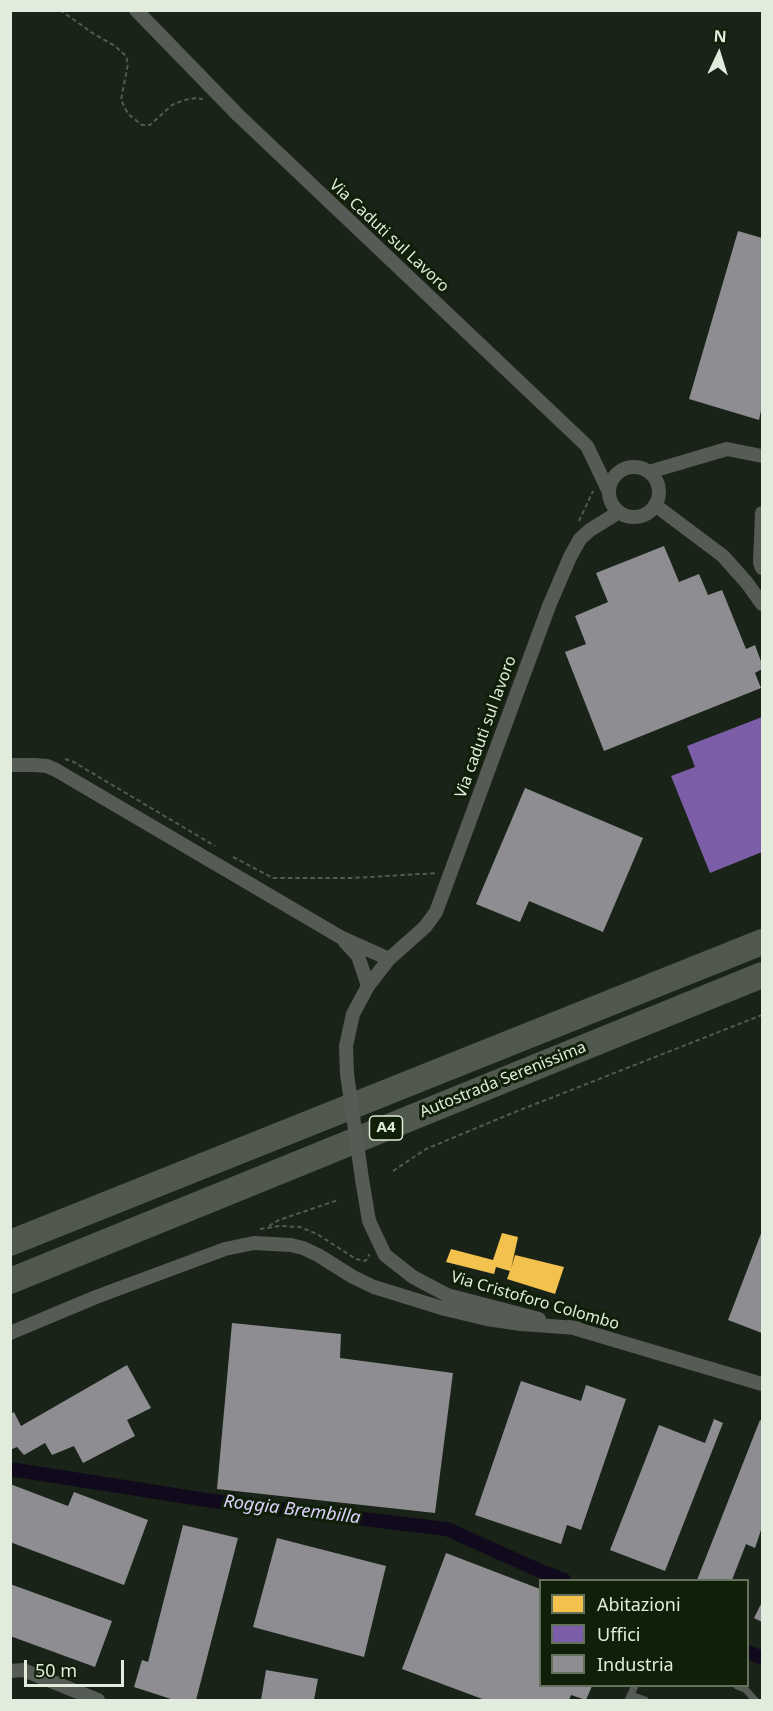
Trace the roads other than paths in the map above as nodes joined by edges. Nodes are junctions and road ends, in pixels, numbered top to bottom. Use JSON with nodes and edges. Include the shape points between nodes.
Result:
{"nodes":[{"id":1,"x":136,"y":10,"type":"edge"},
{"id":2,"x":762,"y":456,"type":"edge"},
{"id":3,"x":649,"y":472,"type":"junction"},
{"id":4,"x":609,"y":492,"type":"junction"},
{"id":5,"x":655,"y":505,"type":"junction"},
{"id":6,"x":619,"y":512,"type":"junction"},
{"id":7,"x":762,"y":513,"type":"edge"},
{"id":8,"x":762,"y":568,"type":"edge"},
{"id":9,"x":762,"y":604,"type":"edge"},
{"id":10,"x":10,"y":765,"type":"edge"},
{"id":11,"x":342,"y":938,"type":"junction"},
{"id":12,"x":762,"y":942,"type":"edge"},
{"id":13,"x":390,"y":959,"type":"junction"},
{"id":14,"x":762,"y":975,"type":"edge"},
{"id":15,"x":368,"y":986,"type":"junction"},
{"id":16,"x":347,"y":1074,"type":"joint"},
{"id":17,"x":10,"y":1244,"type":"edge"},
{"id":18,"x":10,"y":1281,"type":"edge"},
{"id":19,"x":577,"y":1328,"type":"junction"},
{"id":20,"x":10,"y":1333,"type":"edge"},
{"id":21,"x":762,"y":1384,"type":"edge"},
{"id":22,"x":10,"y":1671,"type":"edge"},
{"id":23,"x":740,"y":1687,"type":"edge"},
{"id":24,"x":630,"y":1698,"type":"edge"},
{"id":25,"x":98,"y":1701,"type":"edge"},
{"id":26,"x":645,"y":1701,"type":"edge"},
{"id":27,"x":755,"y":1701,"type":"edge"}],
"edges":[{"from":1,"to":4,"type":"street","name":"Via Caduti sul Lavoro","via":[[238,115],[587,446]]},
{"from":2,"to":3,"type":"street","via":[[727,449]]},
{"from":3,"to":4,"type":"street","via":[[627,468],[614,477]]},
{"from":3,"to":5,"type":"street","via":[[659,491]]},
{"from":4,"to":6,"type":"street","name":"Via Caduti sul Lavoro"},
{"from":5,"to":6,"type":"street","via":[[643,516]]},
{"from":5,"to":9,"type":"street","via":[[723,556]]},
{"from":6,"to":13,"type":"street","name":"Via caduti sul lavoro","via":[[580,539],[570,557],[436,912]]},
{"from":7,"to":8,"type":"street"},
{"from":10,"to":11,"type":"street","via":[[41,765],[56,770]]},
{"from":11,"to":13,"type":"street"},
{"from":11,"to":15,"type":"street","via":[[358,956]]},
{"from":12,"to":17,"type":"highway","name":"Autostrada Serenissima","number":"A4"},
{"from":13,"to":15,"type":"street","name":"Via caduti sul lavoro"},
{"from":14,"to":18,"type":"highway","name":"Autostrada Serenissima","number":"A4"},
{"from":15,"to":16,"type":"street","name":"Via caduti sul lavoro","via":[[353,1014],[346,1046]]},
{"from":16,"to":19,"type":"street","name":"Via Cristoforo Colombo","bridge":true,"via":[[369,1221],[386,1255],[413,1277],[447,1295]]},
{"from":19,"to":20,"type":"street","via":[[521,1324],[445,1309],[374,1287],[303,1248],[254,1243],[225,1249]]},
{"from":19,"to":21,"type":"street","name":"Via Cristoforo Colombo"},
{"from":22,"to":25,"type":"street","via":[[23,1670]]},
{"from":23,"to":27,"type":"lane"},
{"from":24,"to":26,"type":"lane"}]}
